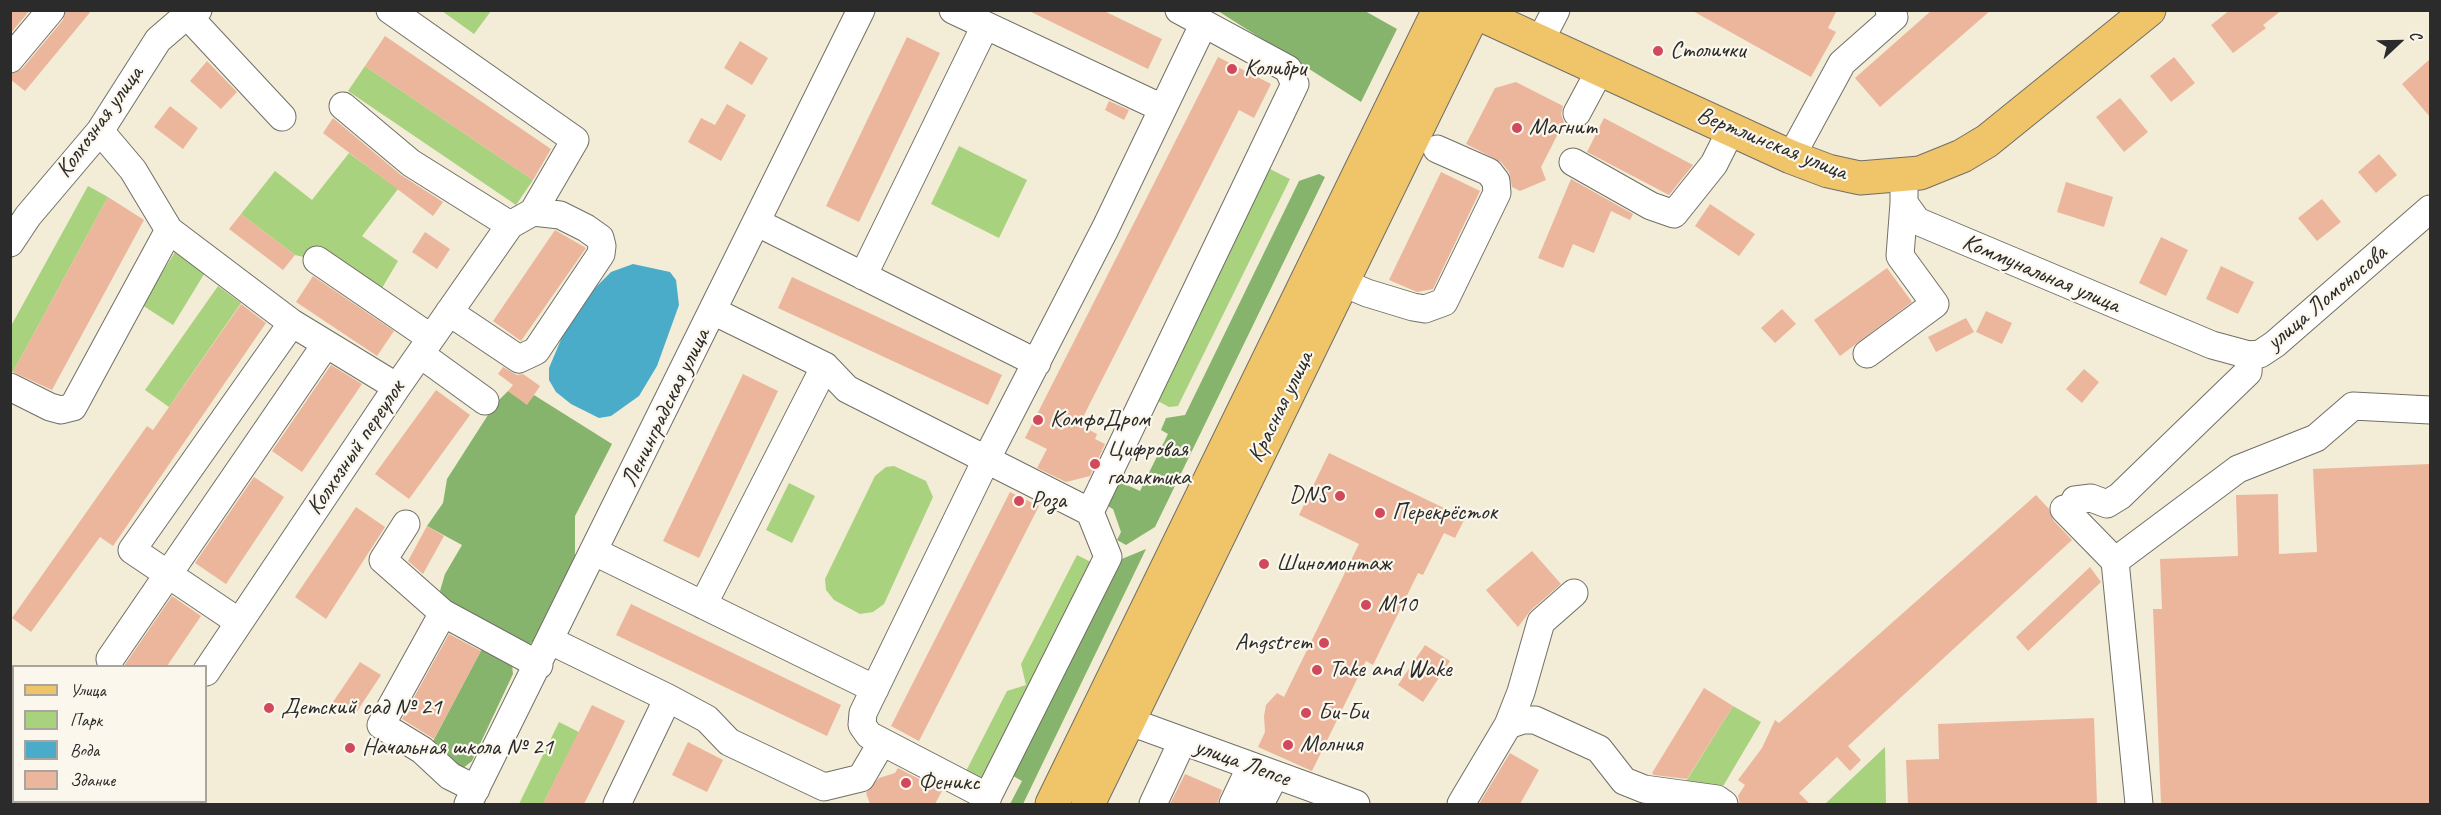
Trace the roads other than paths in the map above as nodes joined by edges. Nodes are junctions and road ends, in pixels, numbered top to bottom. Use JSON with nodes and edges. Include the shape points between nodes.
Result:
{"nodes":[{"id":1,"x":51,"y":10,"type":"edge"},
{"id":2,"x":390,"y":10,"type":"edge"},
{"id":3,"x":861,"y":10,"type":"edge"},
{"id":4,"x":953,"y":10,"type":"edge"},
{"id":5,"x":1179,"y":10,"type":"edge"},
{"id":6,"x":1439,"y":10,"type":"edge"},
{"id":7,"x":1556,"y":10,"type":"edge"},
{"id":8,"x":2149,"y":10,"type":"edge"},
{"id":9,"x":1474,"y":11,"type":"edge"},
{"id":10,"x":1894,"y":12,"type":"edge"},
{"id":11,"x":192,"y":13,"type":"edge"},
{"id":12,"x":985,"y":26,"type":"junction"},
{"id":13,"x":1203,"y":26,"type":"junction"},
{"id":14,"x":1539,"y":43,"type":"junction"},
{"id":15,"x":10,"y":59,"type":"edge"},
{"id":16,"x":1600,"y":70,"type":"junction"},
{"id":17,"x":343,"y":106,"type":"dead end"},
{"id":18,"x":1162,"y":108,"type":"junction"},
{"id":19,"x":1577,"y":113,"type":"dead end"},
{"id":20,"x":282,"y":117,"type":"dead end"},
{"id":21,"x":1731,"y":130,"type":"junction"},
{"id":22,"x":100,"y":131,"type":"junction"},
{"id":23,"x":1437,"y":148,"type":"dead end"},
{"id":24,"x":1791,"y":157,"type":"junction"},
{"id":25,"x":1573,"y":162,"type":"dead end"},
{"id":26,"x":1904,"y":189,"type":"junction"},
{"id":27,"x":2430,"y":209,"type":"edge"},
{"id":28,"x":533,"y":212,"type":"junction"},
{"id":29,"x":758,"y":223,"type":"junction"},
{"id":30,"x":510,"y":225,"type":"junction"},
{"id":31,"x":169,"y":230,"type":"junction"},
{"id":32,"x":10,"y":243,"type":"edge"},
{"id":33,"x":317,"y":260,"type":"dead end"},
{"id":34,"x":863,"y":276,"type":"junction"},
{"id":35,"x":1341,"y":282,"type":"junction"},
{"id":36,"x":713,"y":311,"type":"junction"},
{"id":37,"x":449,"y":312,"type":"junction"},
{"id":38,"x":291,"y":323,"type":"junction"},
{"id":39,"x":326,"y":344,"type":"junction"},
{"id":40,"x":2212,"y":345,"type":"joint"},
{"id":41,"x":425,"y":346,"type":"junction"},
{"id":42,"x":1867,"y":354,"type":"dead end"},
{"id":43,"x":2249,"y":356,"type":"junction"},
{"id":44,"x":1037,"y":363,"type":"junction"},
{"id":45,"x":825,"y":366,"type":"junction"},
{"id":46,"x":10,"y":387,"type":"edge"},
{"id":47,"x":397,"y":387,"type":"junction"},
{"id":48,"x":485,"y":401,"type":"dead end"},
{"id":49,"x":2430,"y":410,"type":"edge"},
{"id":50,"x":987,"y":458,"type":"junction"},
{"id":51,"x":1090,"y":512,"type":"junction"},
{"id":52,"x":406,"y":524,"type":"dead end"},
{"id":53,"x":595,"y":552,"type":"junction"},
{"id":54,"x":2115,"y":561,"type":"junction"},
{"id":55,"x":167,"y":574,"type":"junction"},
{"id":56,"x":1574,"y":593,"type":"dead end"},
{"id":57,"x":703,"y":605,"type":"junction"},
{"id":58,"x":443,"y":613,"type":"junction"},
{"id":59,"x":239,"y":622,"type":"junction"},
{"id":60,"x":551,"y":640,"type":"junction"},
{"id":61,"x":110,"y":659,"type":"dead end"},
{"id":62,"x":539,"y":665,"type":"junction"},
{"id":63,"x":207,"y":670,"type":"edge"},
{"id":64,"x":875,"y":689,"type":"junction"},
{"id":65,"x":668,"y":698,"type":"junction"},
{"id":66,"x":1128,"y":721,"type":"junction"},
{"id":67,"x":1508,"y":725,"type":"junction"},
{"id":68,"x":882,"y":742,"type":"junction"},
{"id":69,"x":1182,"y":742,"type":"junction"},
{"id":70,"x":1263,"y":771,"type":"junction"},
{"id":71,"x":472,"y":797,"type":"edge"},
{"id":72,"x":986,"y":801,"type":"edge"},
{"id":73,"x":617,"y":804,"type":"edge"},
{"id":74,"x":1052,"y":804,"type":"edge"},
{"id":75,"x":1088,"y":804,"type":"edge"},
{"id":76,"x":1153,"y":804,"type":"edge"},
{"id":77,"x":1233,"y":804,"type":"edge"},
{"id":78,"x":1260,"y":804,"type":"edge"},
{"id":79,"x":1356,"y":804,"type":"edge"},
{"id":80,"x":1461,"y":804,"type":"edge"},
{"id":81,"x":1724,"y":804,"type":"edge"},
{"id":82,"x":2139,"y":804,"type":"edge"}],
"edges":[{"from":1,"to":15,"type":"street"},
{"from":2,"to":28,"type":"street","via":[[575,140]]},
{"from":3,"to":29,"type":"street","name":"Ленинградская улица"},
{"from":4,"to":12,"type":"street"},
{"from":5,"to":13,"type":"street"},
{"from":6,"to":74,"type":"main road","name":"Красная улица"},
{"from":7,"to":14,"type":"street"},
{"from":8,"to":26,"type":"main road","name":"Вертлинская улица","via":[[1987,141]]},
{"from":9,"to":14,"type":"main road","name":"Вертлинская улица"},
{"from":9,"to":35,"type":"main road","name":"Красная улица"},
{"from":10,"to":24,"type":"street","via":[[1842,63]]},
{"from":11,"to":20,"type":"street"},
{"from":11,"to":22,"type":"street","name":"Колхозная улица","via":[[158,40]]},
{"from":12,"to":18,"type":"street"},
{"from":12,"to":34,"type":"street"},
{"from":13,"to":18,"type":"street"},
{"from":13,"to":51,"type":"street","via":[[1288,69],[1295,84]]},
{"from":14,"to":16,"type":"main road","name":"Вертлинская улица"},
{"from":16,"to":19,"type":"street"},
{"from":16,"to":21,"type":"main road","name":"Вертлинская улица"},
{"from":17,"to":30,"type":"street","via":[[411,163]]},
{"from":18,"to":44,"type":"street"},
{"from":21,"to":24,"type":"main road","name":"Вертлинская улица"},
{"from":21,"to":25,"type":"street","via":[[1714,164],[1674,214]]},
{"from":22,"to":31,"type":"street","via":[[133,170]]},
{"from":22,"to":32,"type":"street","name":"Колхозная улица"},
{"from":23,"to":35,"type":"street","via":[[1489,172],[1496,181],[1497,194],[1444,302],[1425,309],[1413,307]]},
{"from":24,"to":26,"type":"main road","name":"Вертлинская улица","via":[[1828,171]]},
{"from":26,"to":40,"type":"street","name":"Коммунальная улица","via":[[1917,221]]},
{"from":26,"to":42,"type":"street","via":[[1900,256],[1935,304]]},
{"from":27,"to":43,"type":"street","name":"улица Ломоносова","via":[[2275,344]]},
{"from":28,"to":30,"type":"street"},
{"from":28,"to":37,"type":"street","via":[[560,215],[600,238],[602,246],[601,254],[536,351],[519,359]]},
{"from":29,"to":34,"type":"street"},
{"from":29,"to":36,"type":"street","name":"Ленинградская улица"},
{"from":30,"to":37,"type":"street","name":"Колхозный переулок"},
{"from":31,"to":38,"type":"street"},
{"from":31,"to":46,"type":"street","via":[[73,407],[50,407]]},
{"from":33,"to":41,"type":"street"},
{"from":34,"to":44,"type":"street"},
{"from":35,"to":66,"type":"main road","name":"Красная улица"},
{"from":36,"to":45,"type":"street"},
{"from":36,"to":53,"type":"street","name":"Ленинградская улица"},
{"from":37,"to":41,"type":"street","name":"Колхозный переулок"},
{"from":38,"to":39,"type":"street"},
{"from":38,"to":55,"type":"street","via":[[132,550]]},
{"from":39,"to":47,"type":"street"},
{"from":39,"to":55,"type":"street"},
{"from":40,"to":43,"type":"street","name":"улица Ломоносова"},
{"from":41,"to":47,"type":"street","name":"Колхозный переулок"},
{"from":41,"to":48,"type":"street"},
{"from":43,"to":54,"type":"street","via":[[2248,372],[2120,496],[2107,504],[2091,498],[2070,505]]},
{"from":44,"to":50,"type":"street"},
{"from":45,"to":50,"type":"street","via":[[847,389]]},
{"from":45,"to":57,"type":"street"},
{"from":47,"to":59,"type":"street","name":"Колхозный переулок"},
{"from":49,"to":54,"type":"street","via":[[2353,406],[2316,438],[2238,469]]},
{"from":50,"to":51,"type":"street"},
{"from":50,"to":64,"type":"street"},
{"from":51,"to":72,"type":"street","via":[[1108,557]]},
{"from":52,"to":58,"type":"street","via":[[383,560]]},
{"from":53,"to":57,"type":"street"},
{"from":53,"to":60,"type":"street","name":"Ленинградская улица"},
{"from":54,"to":82,"type":"street"},
{"from":55,"to":59,"type":"street"},
{"from":55,"to":61,"type":"street"},
{"from":56,"to":67,"type":"street","via":[[1541,622]]},
{"from":57,"to":64,"type":"street"},
{"from":58,"to":62,"type":"street"},
{"from":58,"to":71,"type":"street","via":[[381,725],[422,750]]},
{"from":59,"to":63,"type":"street","name":"Колхозный переулок"},
{"from":60,"to":62,"type":"street","name":"Ленинградская улица"},
{"from":60,"to":65,"type":"street"},
{"from":62,"to":71,"type":"street","name":"Ленинградская улица"},
{"from":64,"to":68,"type":"street","via":[[861,720],[864,731]]},
{"from":65,"to":68,"type":"street","via":[[707,719],[729,742],[824,787],[861,778]]},
{"from":65,"to":73,"type":"street"},
{"from":66,"to":69,"type":"street","name":"улица Лепсе"},
{"from":66,"to":75,"type":"main road","name":"Красная улица"},
{"from":67,"to":80,"type":"street"},
{"from":67,"to":81,"type":"street","via":[[1535,720],[1599,750],[1624,782],[1644,789],[1718,799]]},
{"from":68,"to":72,"type":"street"},
{"from":69,"to":70,"type":"street","name":"улица Лепсе"},
{"from":69,"to":76,"type":"street"},
{"from":70,"to":77,"type":"street"},
{"from":70,"to":78,"type":"street"},
{"from":70,"to":79,"type":"street","name":"улица Лепсе"}]}
